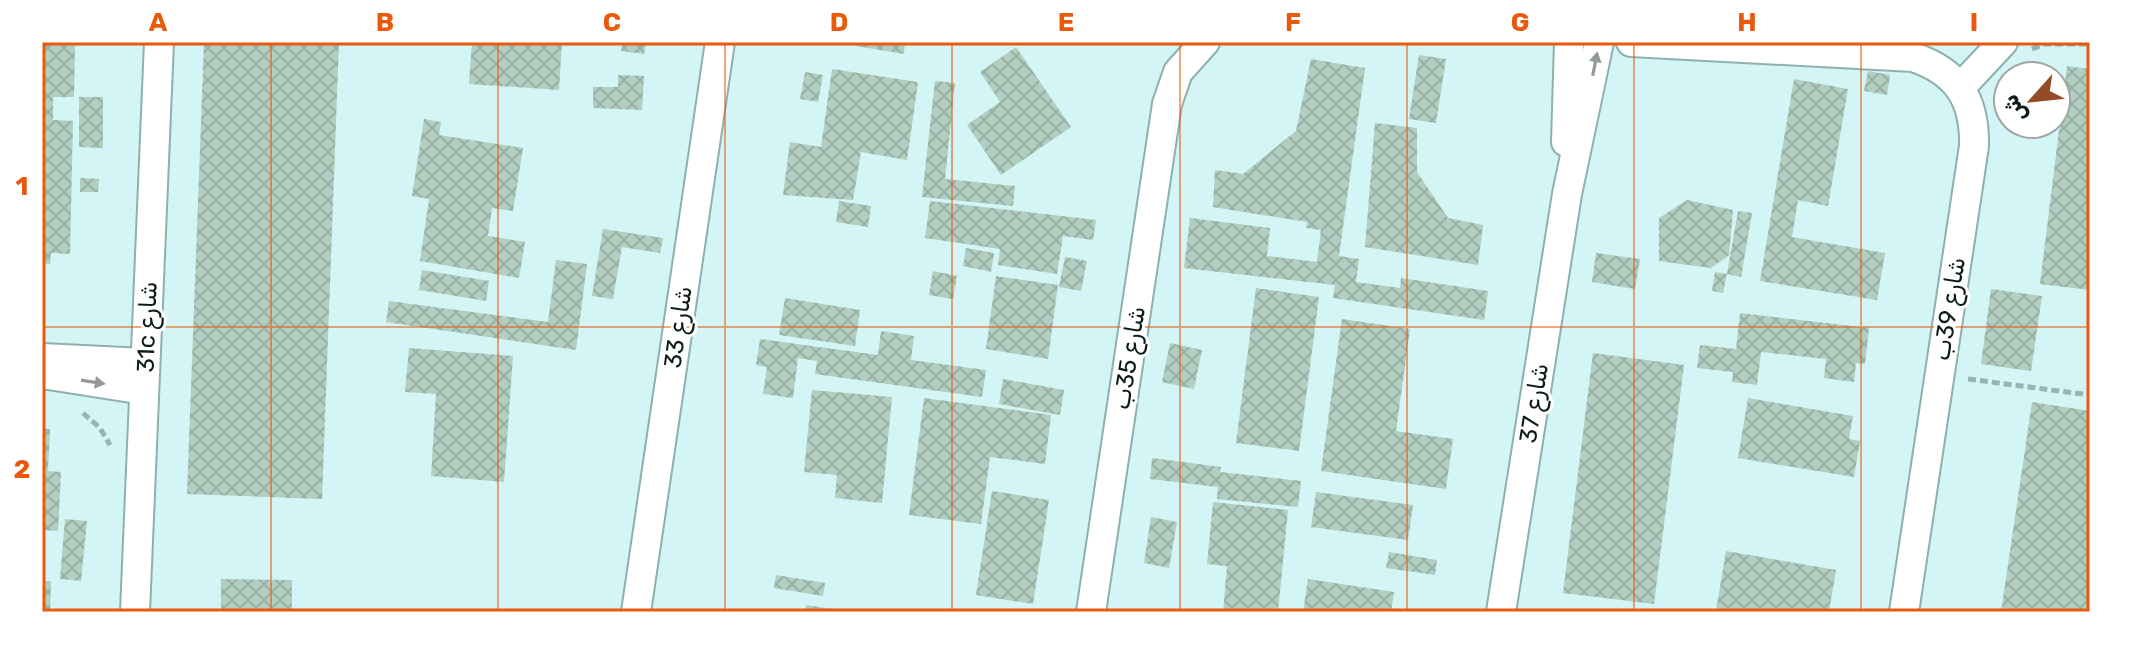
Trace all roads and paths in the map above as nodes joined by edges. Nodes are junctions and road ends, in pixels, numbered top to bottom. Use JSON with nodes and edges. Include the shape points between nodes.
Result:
{"nodes":[{"id":1,"x":159,"y":42,"type":"edge"},
{"id":2,"x":720,"y":42,"type":"edge"},
{"id":3,"x":1205,"y":42,"type":"edge"},
{"id":4,"x":1569,"y":42,"type":"edge"},
{"id":5,"x":1599,"y":42,"type":"edge"},
{"id":6,"x":1631,"y":42,"type":"edge"},
{"id":7,"x":2003,"y":42,"type":"edge"},
{"id":8,"x":1961,"y":87,"type":"junction"},
{"id":9,"x":1567,"y":194,"type":"junction"},
{"id":10,"x":42,"y":358,"type":"edge"},
{"id":11,"x":42,"y":374,"type":"edge"},
{"id":12,"x":1939,"y":375,"type":"junction"},
{"id":13,"x":145,"y":376,"type":"junction"},
{"id":14,"x":2090,"y":395,"type":"edge"},
{"id":15,"x":79,"y":409,"type":"dead end"},
{"id":16,"x":115,"y":460,"type":"dead end"},
{"id":17,"x":135,"y":612,"type":"edge"},
{"id":18,"x":636,"y":612,"type":"edge"},
{"id":19,"x":1091,"y":612,"type":"edge"},
{"id":20,"x":1501,"y":612,"type":"edge"},
{"id":21,"x":1904,"y":612,"type":"edge"}],
"edges":[{"from":1,"to":13,"type":"street","name":"31c شارع"},
{"from":2,"to":18,"type":"street","name":"شارع 33"},
{"from":3,"to":19,"type":"street","name":"شارع 35ب","via":[[1178,72],[1167,104]]},
{"from":4,"to":9,"type":"street","name":"شارع 37"},
{"from":9,"to":5,"type":"street","name":"شارع 37","one_way":true},
{"from":6,"to":8,"type":"street","via":[[1892,55],[1931,63]]},
{"from":7,"to":8,"type":"street"},
{"from":8,"to":12,"type":"street","name":"شارع 39ب","via":[[1971,105],[1974,146]]},
{"from":9,"to":20,"type":"street","name":"شارع 37"},
{"from":10,"to":13,"type":"street"},
{"from":11,"to":13,"type":"street","one_way":true},
{"from":12,"to":14,"type":"path"},
{"from":12,"to":21,"type":"street","name":"شارع 39ب"},
{"from":13,"to":17,"type":"street","name":"31c شارع"},
{"from":15,"to":16,"type":"path","via":[[100,428]]}]}
